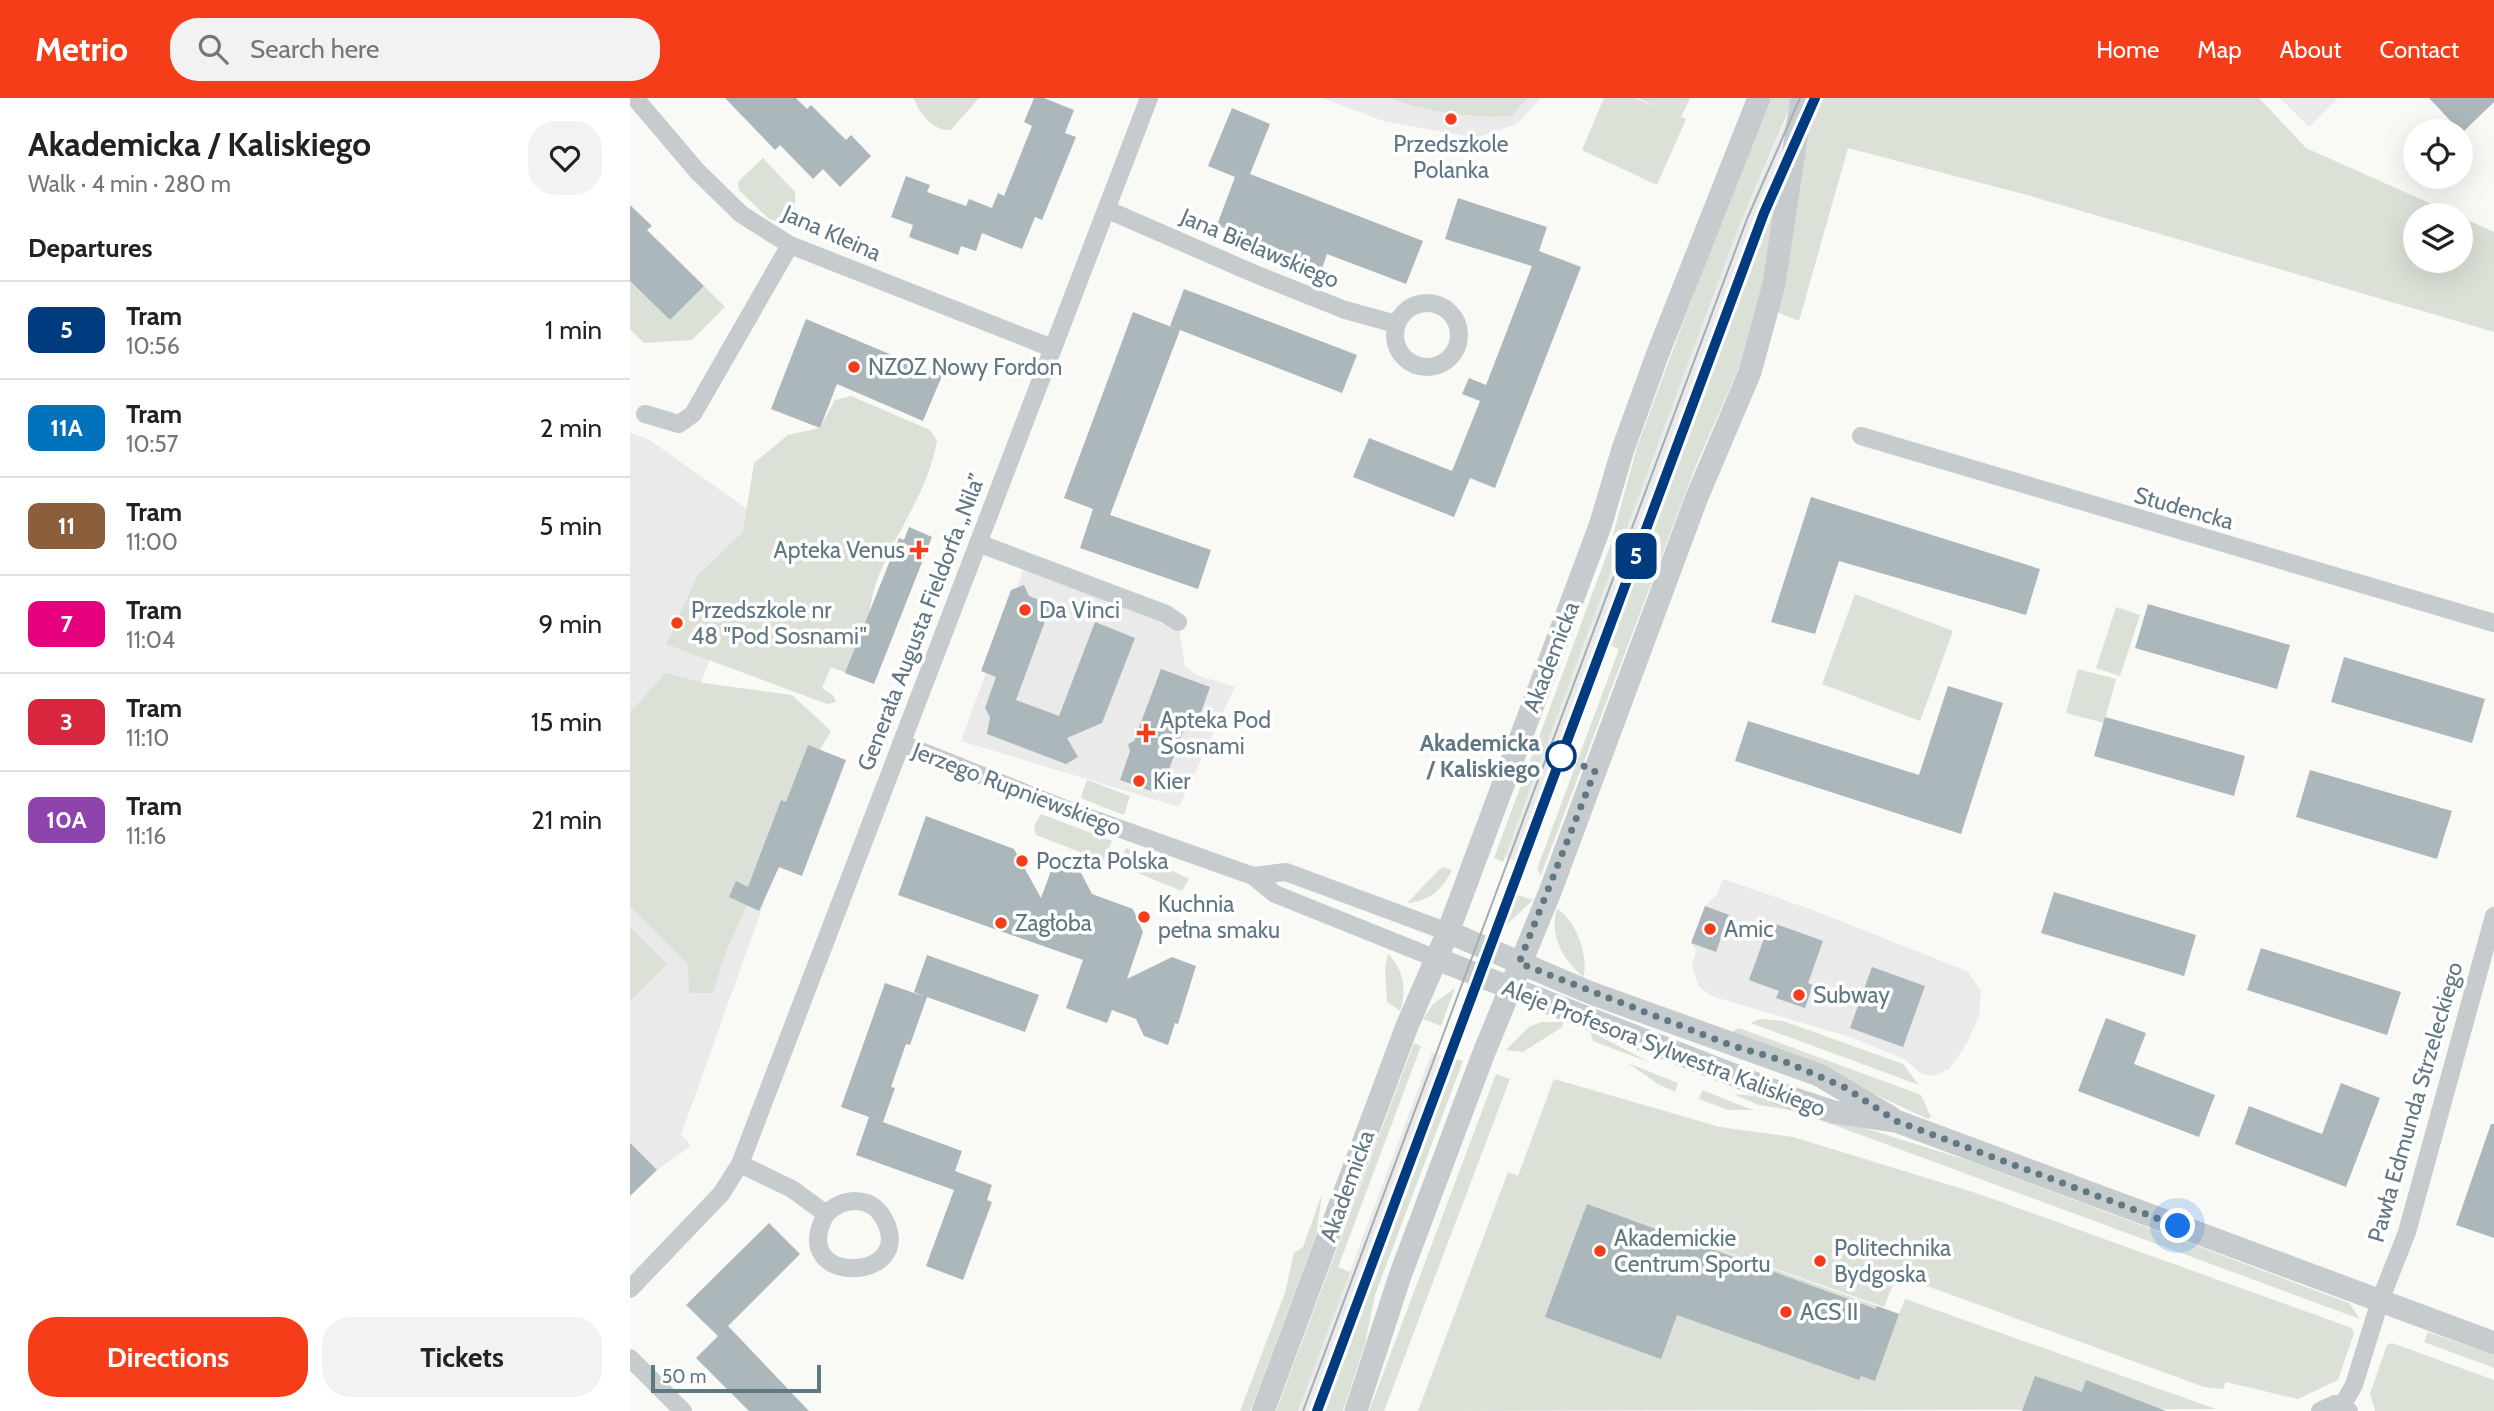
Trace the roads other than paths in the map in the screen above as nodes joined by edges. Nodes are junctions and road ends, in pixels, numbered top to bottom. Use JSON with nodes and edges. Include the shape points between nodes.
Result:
{"nodes":[{"id":1,"x":635,"y":98,"type":"edge"},
{"id":2,"x":1149,"y":98,"type":"edge"},
{"id":3,"x":1759,"y":98,"type":"edge"},
{"id":4,"x":1802,"y":98,"type":"edge"},
{"id":5,"x":1108,"y":210,"type":"junction"},
{"id":6,"x":790,"y":245,"type":"junction"},
{"id":7,"x":1396,"y":324,"type":"dead end"},
{"id":8,"x":1052,"y":348,"type":"junction"},
{"id":9,"x":645,"y":414,"type":"dead end"},
{"id":10,"x":1861,"y":436,"type":"dead end"},
{"id":11,"x":978,"y":543,"type":"junction"},
{"id":12,"x":1178,"y":622,"type":"dead end"},
{"id":13,"x":2494,"y":623,"type":"edge"},
{"id":14,"x":901,"y":743,"type":"junction"},
{"id":15,"x":1253,"y":876,"type":"junction"},
{"id":16,"x":2494,"y":916,"type":"edge"},
{"id":17,"x":1448,"y":932,"type":"junction"},
{"id":18,"x":1437,"y":959,"type":"junction"},
{"id":19,"x":1519,"y":963,"type":"junction"},
{"id":20,"x":1508,"y":989,"type":"junction"},
{"id":21,"x":1896,"y":1121,"type":"junction"},
{"id":22,"x":740,"y":1164,"type":"junction"},
{"id":23,"x":826,"y":1214,"type":"junction"},
{"id":24,"x":630,"y":1289,"type":"edge"},
{"id":25,"x":2380,"y":1301,"type":"junction"},
{"id":26,"x":2494,"y":1343,"type":"edge"},
{"id":27,"x":630,"y":1358,"type":"edge"},
{"id":28,"x":2345,"y":1408,"type":"edge"},
{"id":29,"x":683,"y":1411,"type":"edge"},
{"id":30,"x":1264,"y":1411,"type":"edge"},
{"id":31,"x":1356,"y":1411,"type":"edge"},
{"id":32,"x":2319,"y":1411,"type":"edge"}],
"edges":[{"from":1,"to":6,"type":"street","name":"Jana Kleina","via":[[697,172],[741,214]]},
{"from":2,"to":5,"type":"street","name":"Generała Augusta Fieldorfa „Nila”"},
{"from":3,"to":17,"type":"street","name":"Akademicka","via":[[1654,365],[1600,526]]},
{"from":4,"to":19,"type":"street","via":[[1782,238],[1760,344]]},
{"from":5,"to":7,"type":"street","name":"Jana Bielawskiego","via":[[1345,310]]},
{"from":5,"to":8,"type":"street","name":"Generała Augusta Fieldorfa „Nila”"},
{"from":6,"to":8,"type":"street","name":"Jana Kleina"},
{"from":6,"to":9,"type":"street","via":[[692,414],[679,424]]},
{"from":8,"to":11,"type":"street","name":"Generała Augusta Fieldorfa „Nila”"},
{"from":10,"to":13,"type":"street","name":"Studencka"},
{"from":11,"to":12,"type":"street"},
{"from":11,"to":14,"type":"street","name":"Generała Augusta Fieldorfa „Nila”"},
{"from":14,"to":15,"type":"street","name":"Jerzego Rupniewskiego","via":[[1073,812]]},
{"from":14,"to":22,"type":"street","name":"Generała Augusta Fieldorfa „Nila”"},
{"from":15,"to":17,"type":"street","name":"Jerzego Rupniewskiego","via":[[1286,872]]},
{"from":15,"to":18,"type":"street","name":"Jerzego Rupniewskiego","via":[[1275,894]]},
{"from":16,"to":25,"type":"street","name":"Pawła Edmunda Strzeleckiego","via":[[2407,1233]]},
{"from":17,"to":18,"type":"street","name":"Akademicka"},
{"from":17,"to":19,"type":"street","name":"Jerzego Rupniewskiego"},
{"from":18,"to":20,"type":"street","name":"Aleje Profesora Sylwestra Kaliskiego"},
{"from":18,"to":30,"type":"street","name":"Akademicka","via":[[1407,1026]]},
{"from":19,"to":20,"type":"street"},
{"from":19,"to":21,"type":"street","name":"Aleje Profesora Sylwestra Kaliskiego","via":[[1819,1075]]},
{"from":20,"to":21,"type":"street","name":"Aleje Profesora Sylwestra Kaliskiego","via":[[1800,1101],[1834,1112]]},
{"from":20,"to":31,"type":"street","via":[[1400,1276]]},
{"from":21,"to":25,"type":"street","name":"Aleje Profesora Sylwestra Kaliskiego"},
{"from":22,"to":23,"type":"street","via":[[792,1189]]},
{"from":22,"to":24,"type":"street","name":"Generała Augusta Fieldorfa „Nila”","via":[[721,1194]]},
{"from":23,"to":23,"type":"street","via":[[818,1237],[822,1253],[831,1262],[857,1270],[875,1264],[883,1255],[888,1244],[887,1224],[872,1205],[846,1201]]},
{"from":25,"to":26,"type":"street","name":"Aleje Profesora Sylwestra Kaliskiego"},
{"from":25,"to":28,"type":"street","name":"Pawła Edmunda Strzeleckiego"},
{"from":27,"to":29,"type":"street"},
{"from":28,"to":32,"type":"street","via":[[2329,1405]]}]}
